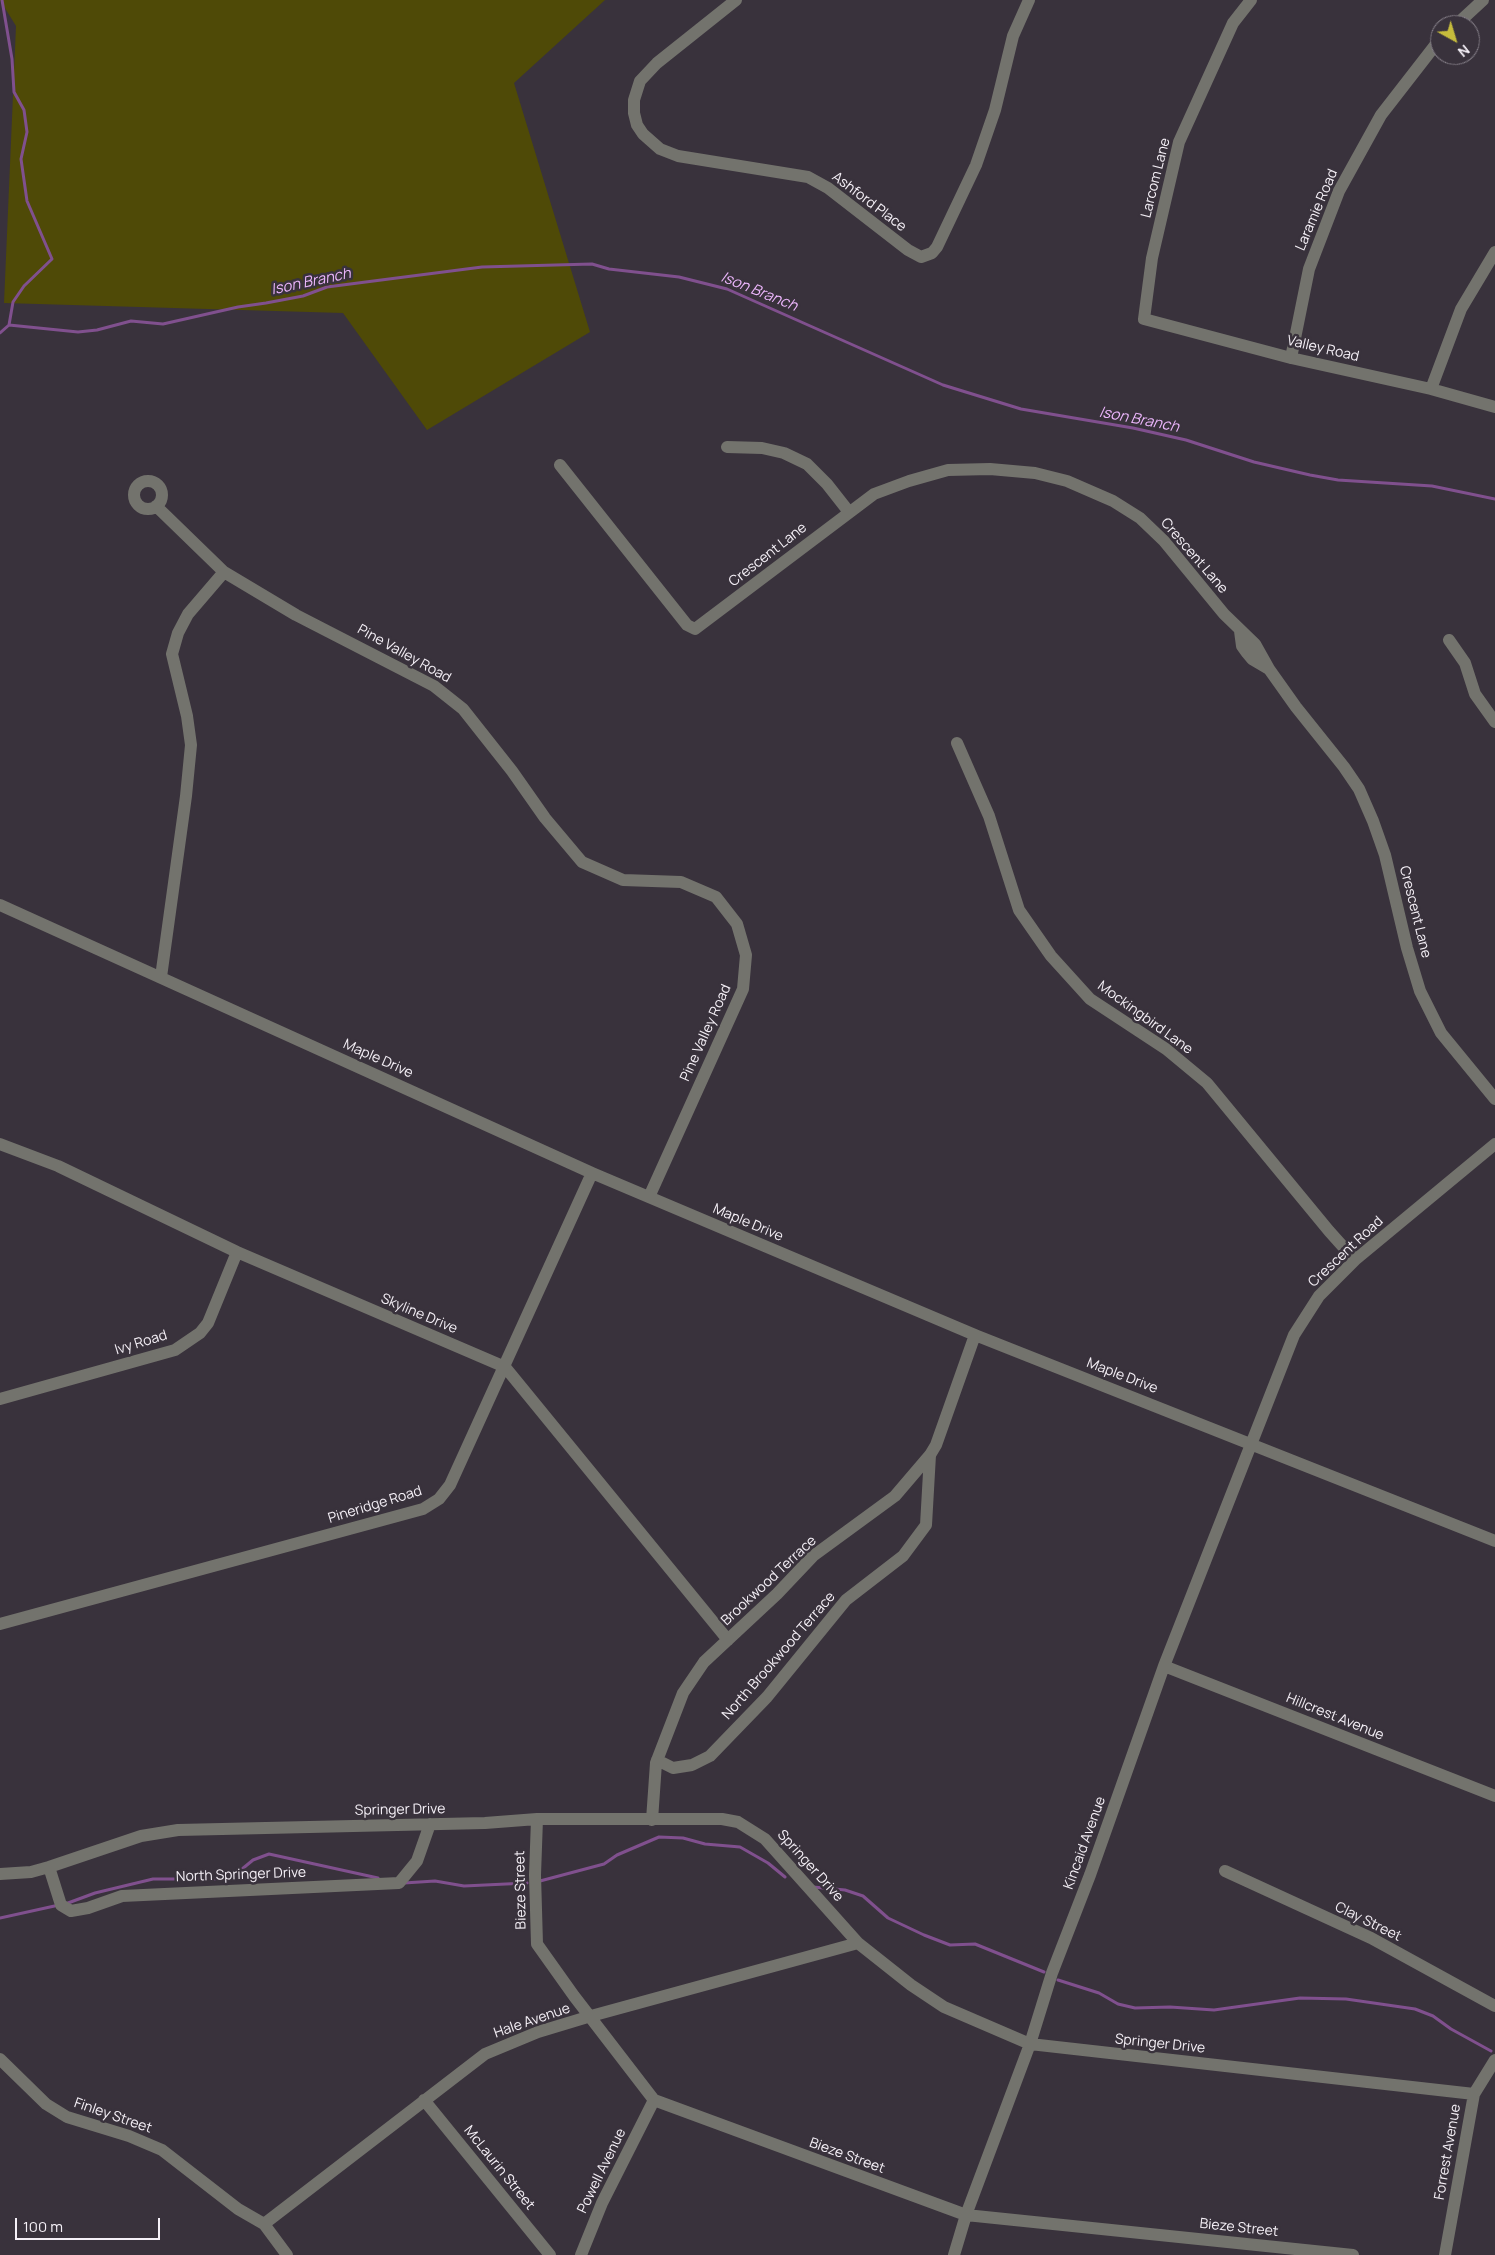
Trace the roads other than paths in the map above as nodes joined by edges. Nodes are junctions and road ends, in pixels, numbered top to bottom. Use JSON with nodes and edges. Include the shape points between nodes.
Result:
{"nodes":[{"id":1,"x":736,"y":0,"type":"edge"},
{"id":2,"x":1029,"y":0,"type":"edge"},
{"id":3,"x":1251,"y":0,"type":"edge"},
{"id":4,"x":1483,"y":0,"type":"edge"},
{"id":5,"x":1467,"y":15,"type":"edge"},
{"id":6,"x":1430,"y":53,"type":"edge"},
{"id":7,"x":1495,"y":252,"type":"edge"},
{"id":8,"x":1144,"y":319,"type":"joint"},
{"id":9,"x":1291,"y":358,"type":"junction"},
{"id":10,"x":1431,"y":389,"type":"junction"},
{"id":11,"x":1495,"y":407,"type":"edge"},
{"id":12,"x":727,"y":447,"type":"dead end"},
{"id":13,"x":560,"y":465,"type":"dead end"},
{"id":14,"x":156,"y":506,"type":"dead end"},
{"id":15,"x":849,"y":512,"type":"junction"},
{"id":16,"x":224,"y":572,"type":"junction"},
{"id":17,"x":1449,"y":640,"type":"dead end"},
{"id":18,"x":1494,"y":719,"type":"edge"},
{"id":19,"x":957,"y":743,"type":"dead end"},
{"id":20,"x":0,"y":905,"type":"edge"},
{"id":21,"x":161,"y":977,"type":"junction"},
{"id":22,"x":1476,"y":1075,"type":"junction"},
{"id":23,"x":1495,"y":1088,"type":"edge"},
{"id":24,"x":1495,"y":1100,"type":"edge"},
{"id":25,"x":0,"y":1144,"type":"edge"},
{"id":26,"x":1494,"y":1148,"type":"edge"},
{"id":27,"x":592,"y":1173,"type":"junction"},
{"id":28,"x":649,"y":1197,"type":"junction"},
{"id":29,"x":237,"y":1252,"type":"junction"},
{"id":30,"x":1355,"y":1260,"type":"junction"},
{"id":31,"x":976,"y":1335,"type":"junction"},
{"id":32,"x":504,"y":1367,"type":"junction"},
{"id":33,"x":0,"y":1399,"type":"edge"},
{"id":34,"x":1251,"y":1443,"type":"junction"},
{"id":35,"x":930,"y":1456,"type":"junction"},
{"id":36,"x":1495,"y":1541,"type":"edge"},
{"id":37,"x":0,"y":1624,"type":"edge"},
{"id":38,"x":728,"y":1640,"type":"junction"},
{"id":39,"x":1164,"y":1666,"type":"junction"},
{"id":40,"x":657,"y":1760,"type":"junction"},
{"id":41,"x":1495,"y":1796,"type":"edge"},
{"id":42,"x":537,"y":1819,"type":"junction"},
{"id":43,"x":652,"y":1820,"type":"junction"},
{"id":44,"x":430,"y":1824,"type":"junction"},
{"id":45,"x":49,"y":1867,"type":"junction"},
{"id":46,"x":1225,"y":1871,"type":"dead end"},
{"id":47,"x":0,"y":1874,"type":"edge"},
{"id":48,"x":858,"y":1943,"type":"junction"},
{"id":49,"x":1495,"y":2006,"type":"edge"},
{"id":50,"x":591,"y":2016,"type":"junction"},
{"id":51,"x":1030,"y":2044,"type":"junction"},
{"id":52,"x":0,"y":2059,"type":"edge"},
{"id":53,"x":1495,"y":2060,"type":"edge"},
{"id":54,"x":1474,"y":2094,"type":"junction"},
{"id":55,"x":424,"y":2100,"type":"junction"},
{"id":56,"x":654,"y":2100,"type":"junction"},
{"id":57,"x":966,"y":2215,"type":"junction"},
{"id":58,"x":264,"y":2224,"type":"junction"},
{"id":59,"x":287,"y":2255,"type":"edge"},
{"id":60,"x":550,"y":2255,"type":"edge"},
{"id":61,"x":580,"y":2255,"type":"edge"},
{"id":62,"x":954,"y":2255,"type":"edge"},
{"id":63,"x":1353,"y":2255,"type":"edge"},
{"id":64,"x":1445,"y":2255,"type":"edge"}],
"edges":[{"from":1,"to":2,"type":"street","name":"Ashford Place","via":[[657,63],[640,81],[634,113],[643,134],[660,149],[678,156],[808,177],[828,188],[921,257],[932,254],[937,247],[976,166],[995,110],[1013,36]]},
{"from":3,"to":8,"type":"street","name":"Larcom Lane","via":[[1233,23],[1180,142],[1152,258]]},
{"from":4,"to":5,"type":"street"},
{"from":6,"to":9,"type":"street","name":"Laramie Road","via":[[1381,115],[1338,191],[1309,269]]},
{"from":7,"to":10,"type":"street","via":[[1462,309]]},
{"from":8,"to":9,"type":"street","name":"Valley Road"},
{"from":9,"to":10,"type":"street","name":"Valley Road"},
{"from":10,"to":11,"type":"street","name":"Valley Road"},
{"from":12,"to":15,"type":"street","via":[[762,448],[784,453],[807,464]]},
{"from":13,"to":15,"type":"street","name":"Crescent Lane","via":[[687,625],[694,628],[701,626]]},
{"from":14,"to":16,"type":"street","name":"Pine Valley Road"},
{"from":15,"to":22,"type":"street","name":"Crescent Lane","via":[[874,494],[909,481],[948,470],[990,469],[1035,473],[1067,481],[1113,500],[1140,518],[1255,644],[1269,669],[1359,789],[1385,855],[1420,991],[1441,1033]]},
{"from":16,"to":21,"type":"street","via":[[188,614],[172,654],[187,716],[190,745]]},
{"from":16,"to":28,"type":"street","name":"Pine Valley Road","via":[[448,697],[469,715],[545,818],[582,862],[623,880],[681,882],[716,897],[737,924],[746,955],[743,989]]},
{"from":17,"to":18,"type":"street","via":[[1465,663],[1475,694]]},
{"from":19,"to":30,"type":"street","name":"Mockingbird Lane","via":[[989,816],[1019,910],[1051,956],[1090,999],[1166,1049],[1206,1083]]},
{"from":20,"to":21,"type":"street","name":"Maple Drive"},
{"from":21,"to":27,"type":"street","name":"Maple Drive"},
{"from":22,"to":23,"type":"street"},
{"from":22,"to":24,"type":"street","name":"Crescent Lane"},
{"from":25,"to":29,"type":"street","name":"Skyline Drive","via":[[58,1166]]},
{"from":26,"to":30,"type":"street","name":"Crescent Road"},
{"from":27,"to":28,"type":"street","name":"Maple Drive"},
{"from":27,"to":32,"type":"street","name":"Pineridge Road"},
{"from":28,"to":31,"type":"street","name":"Maple Drive"},
{"from":29,"to":32,"type":"street","name":"Skyline Drive"},
{"from":29,"to":33,"type":"street","name":"Ivy Road","via":[[208,1323],[200,1333],[175,1350]]},
{"from":30,"to":34,"type":"street","name":"Crescent Road","via":[[1319,1296],[1294,1335]]},
{"from":31,"to":34,"type":"street","name":"Maple Drive"},
{"from":31,"to":35,"type":"street","name":"Brookwood Terrace"},
{"from":32,"to":37,"type":"street","name":"Pineridge Road","via":[[450,1485],[439,1499],[423,1509]]},
{"from":32,"to":38,"type":"street","name":"Skyline Drive"},
{"from":34,"to":36,"type":"street","name":"Maple Drive"},
{"from":34,"to":39,"type":"street","name":"Kincaid Avenue"},
{"from":35,"to":38,"type":"street","name":"Brookwood Terrace","via":[[895,1496],[813,1556]]},
{"from":35,"to":40,"type":"street","name":"North Brookwood Terrace","via":[[926,1525],[902,1556],[846,1600],[767,1697],[710,1756],[692,1765],[672,1768]]},
{"from":38,"to":40,"type":"street","name":"Brookwood Terrace","via":[[704,1662],[683,1693]]},
{"from":39,"to":41,"type":"street","name":"Hillcrest Avenue"},
{"from":39,"to":51,"type":"street","name":"Kincaid Avenue","via":[[1052,1973]]},
{"from":40,"to":43,"type":"street"},
{"from":42,"to":43,"type":"street","name":"Springer Drive"},
{"from":42,"to":44,"type":"street","name":"Springer Drive"},
{"from":42,"to":50,"type":"street","name":"Bieze Street","via":[[537,1944]]},
{"from":43,"to":48,"type":"street","name":"Springer Drive","via":[[722,1819],[752,1829],[777,1850]]},
{"from":44,"to":45,"type":"street","name":"Springer Drive","via":[[178,1830],[141,1836]]},
{"from":44,"to":45,"type":"street","name":"North Springer Drive","via":[[417,1861],[399,1883],[122,1896],[70,1911],[61,1905]]},
{"from":45,"to":47,"type":"street","name":"Springer Drive"},
{"from":46,"to":49,"type":"street","name":"Clay Street","via":[[1371,1938]]},
{"from":48,"to":50,"type":"street","name":"Hale Avenue"},
{"from":48,"to":51,"type":"street","name":"Springer Drive","via":[[944,2007]]},
{"from":50,"to":55,"type":"street","name":"Hale Avenue","via":[[538,2032],[485,2054]]},
{"from":50,"to":56,"type":"street","name":"Bieze Street"},
{"from":51,"to":54,"type":"street","name":"Springer Drive"},
{"from":51,"to":57,"type":"street","name":"Kincaid Avenue"},
{"from":52,"to":58,"type":"street","name":"Finley Street","via":[[46,2104],[67,2117],[130,2136],[162,2150],[238,2209]]},
{"from":53,"to":54,"type":"street","name":"Forrest Avenue"},
{"from":54,"to":64,"type":"street","name":"Forrest Avenue"},
{"from":55,"to":58,"type":"street","name":"Hale Avenue"},
{"from":55,"to":60,"type":"street","name":"McLaurin Street"},
{"from":56,"to":57,"type":"street","name":"Bieze Street"},
{"from":56,"to":61,"type":"street","name":"Powell Avenue","via":[[602,2203]]},
{"from":57,"to":62,"type":"street","name":"Kincaid Avenue"},
{"from":57,"to":63,"type":"street","name":"Bieze Street"},
{"from":58,"to":59,"type":"street","name":"Finley Street"}]}
